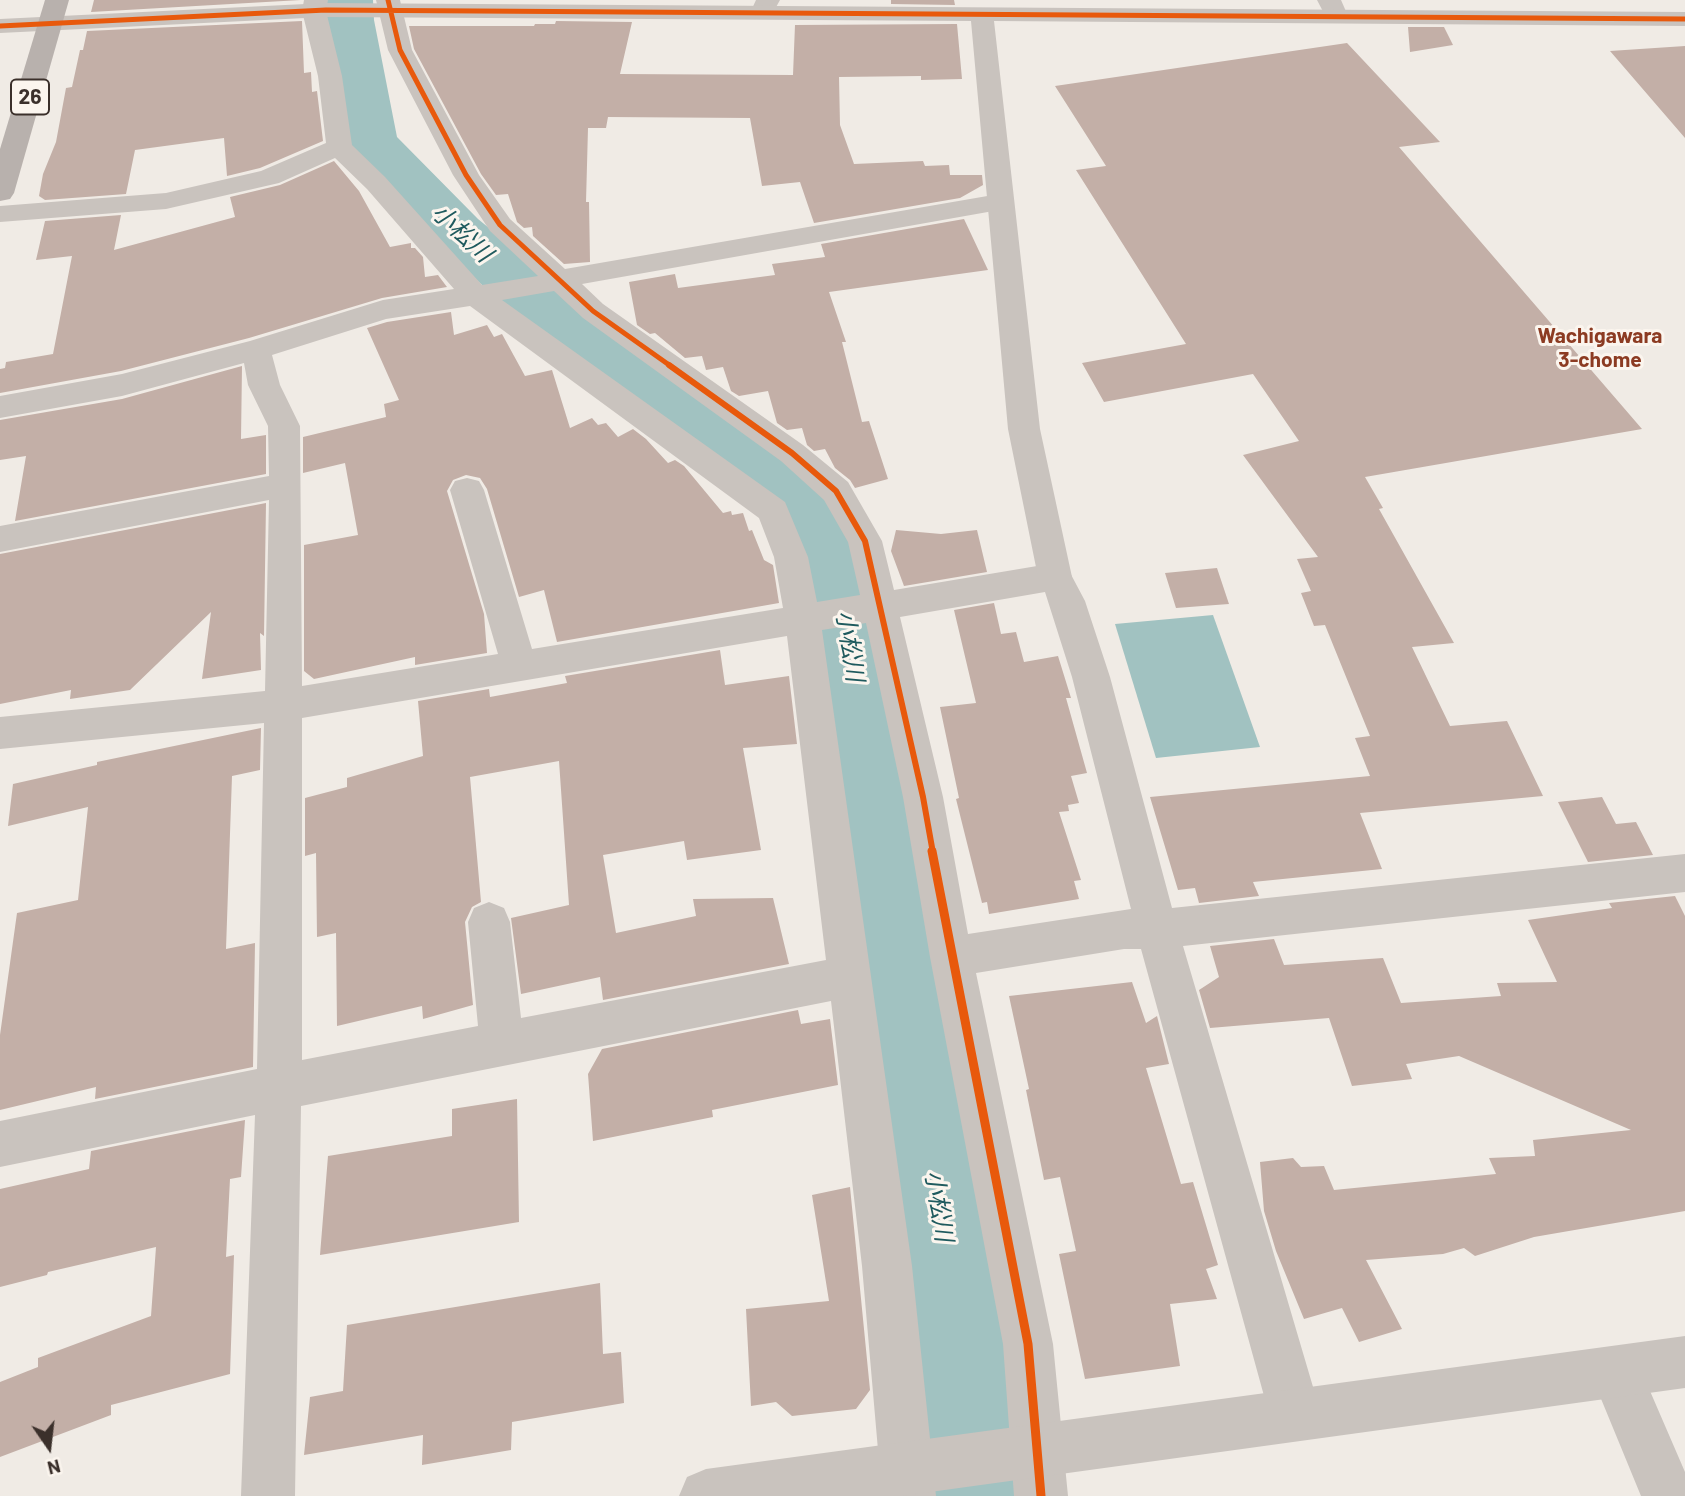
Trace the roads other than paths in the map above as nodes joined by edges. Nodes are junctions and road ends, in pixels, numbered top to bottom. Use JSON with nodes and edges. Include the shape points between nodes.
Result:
{"nodes":[{"id":1,"x":519,"y":6,"type":"edge"},
{"id":2,"x":319,"y":7,"type":"edge"},
{"id":3,"x":383,"y":7,"type":"edge"},
{"id":4,"x":765,"y":7,"type":"edge"},
{"id":5,"x":1332,"y":8,"type":"edge"},
{"id":6,"x":55,"y":12,"type":"edge"},
{"id":7,"x":982,"y":14,"type":"junction"},
{"id":8,"x":1685,"y":19,"type":"edge"},
{"id":9,"x":0,"y":26,"type":"edge"},
{"id":10,"x":339,"y":148,"type":"junction"},
{"id":11,"x":0,"y":193,"type":"edge"},
{"id":12,"x":999,"y":202,"type":"junction"},
{"id":13,"x":0,"y":214,"type":"edge"},
{"id":14,"x":555,"y":281,"type":"junction"},
{"id":15,"x":475,"y":295,"type":"junction"},
{"id":16,"x":256,"y":350,"type":"junction"},
{"id":17,"x":0,"y":407,"type":"edge"},
{"id":18,"x":286,"y":485,"type":"junction"},
{"id":19,"x":467,"y":490,"type":"dead end"},
{"id":20,"x":0,"y":539,"type":"edge"},
{"id":21,"x":1055,"y":577,"type":"junction"},
{"id":22,"x":881,"y":607,"type":"junction"},
{"id":23,"x":803,"y":620,"type":"junction"},
{"id":24,"x":519,"y":665,"type":"junction"},
{"id":25,"x":284,"y":705,"type":"junction"},
{"id":26,"x":0,"y":733,"type":"edge"},
{"id":27,"x":1685,"y":873,"type":"edge"},
{"id":28,"x":489,"y":922,"type":"dead end"},
{"id":29,"x":1157,"y":929,"type":"junction"},
{"id":30,"x":951,"y":957,"type":"junction"},
{"id":31,"x":850,"y":976,"type":"junction"},
{"id":32,"x":502,"y":1045,"type":"junction"},
{"id":33,"x":279,"y":1086,"type":"junction"},
{"id":34,"x":0,"y":1144,"type":"edge"},
{"id":35,"x":1685,"y":1362,"type":"edge"},
{"id":36,"x":1616,"y":1372,"type":"junction"},
{"id":37,"x":1295,"y":1414,"type":"junction"},
{"id":38,"x":1039,"y":1474,"type":"edge"},
{"id":39,"x":916,"y":1476,"type":"edge"},
{"id":40,"x":268,"y":1496,"type":"edge"},
{"id":41,"x":706,"y":1496,"type":"edge"},
{"id":42,"x":1668,"y":1496,"type":"edge"}],
"edges":[{"from":1,"to":3,"type":"street"},
{"from":1,"to":4,"type":"street"},
{"from":2,"to":3,"type":"street"},
{"from":2,"to":6,"type":"street"},
{"from":2,"to":10,"type":"street"},
{"from":3,"to":14,"type":"street","via":[[400,50],[466,174],[500,225]]},
{"from":4,"to":7,"type":"street"},
{"from":5,"to":7,"type":"street"},
{"from":5,"to":8,"type":"street"},
{"from":6,"to":9,"type":"street"},
{"from":6,"to":11,"type":"main road","number":"26"},
{"from":7,"to":12,"type":"street"},
{"from":10,"to":13,"type":"street","via":[[270,177],[166,201]]},
{"from":10,"to":15,"type":"street"},
{"from":12,"to":14,"type":"street"},
{"from":12,"to":21,"type":"street","via":[[1024,429]]},
{"from":14,"to":15,"type":"street"},
{"from":14,"to":22,"type":"street","via":[[792,453],[836,491],[865,541]]},
{"from":15,"to":16,"type":"street","via":[[383,310]]},
{"from":15,"to":23,"type":"street","via":[[773,511],[791,556]]},
{"from":16,"to":17,"type":"street","via":[[122,385]]},
{"from":16,"to":18,"type":"street","via":[[264,385],[284,426]]},
{"from":18,"to":20,"type":"street"},
{"from":18,"to":25,"type":"street"},
{"from":19,"to":24,"type":"street"},
{"from":21,"to":22,"type":"street"},
{"from":21,"to":29,"type":"street","via":[[1091,677]]},
{"from":22,"to":23,"type":"street"},
{"from":22,"to":30,"type":"street","via":[[923,797]]},
{"from":23,"to":24,"type":"street"},
{"from":23,"to":31,"type":"street"},
{"from":24,"to":25,"type":"street"},
{"from":25,"to":26,"type":"street"},
{"from":25,"to":33,"type":"street"},
{"from":27,"to":29,"type":"street"},
{"from":28,"to":32,"type":"street"},
{"from":29,"to":30,"type":"street","via":[[1124,929]]},
{"from":29,"to":37,"type":"street"},
{"from":30,"to":38,"type":"street","via":[[1028,1344]]},
{"from":31,"to":32,"type":"street"},
{"from":31,"to":39,"type":"street"},
{"from":32,"to":33,"type":"street"},
{"from":33,"to":34,"type":"street"},
{"from":33,"to":40,"type":"street"},
{"from":35,"to":36,"type":"street"},
{"from":36,"to":37,"type":"street"},
{"from":36,"to":42,"type":"street"},
{"from":37,"to":38,"type":"street"},
{"from":38,"to":39,"type":"street"},
{"from":39,"to":41,"type":"street"}]}
